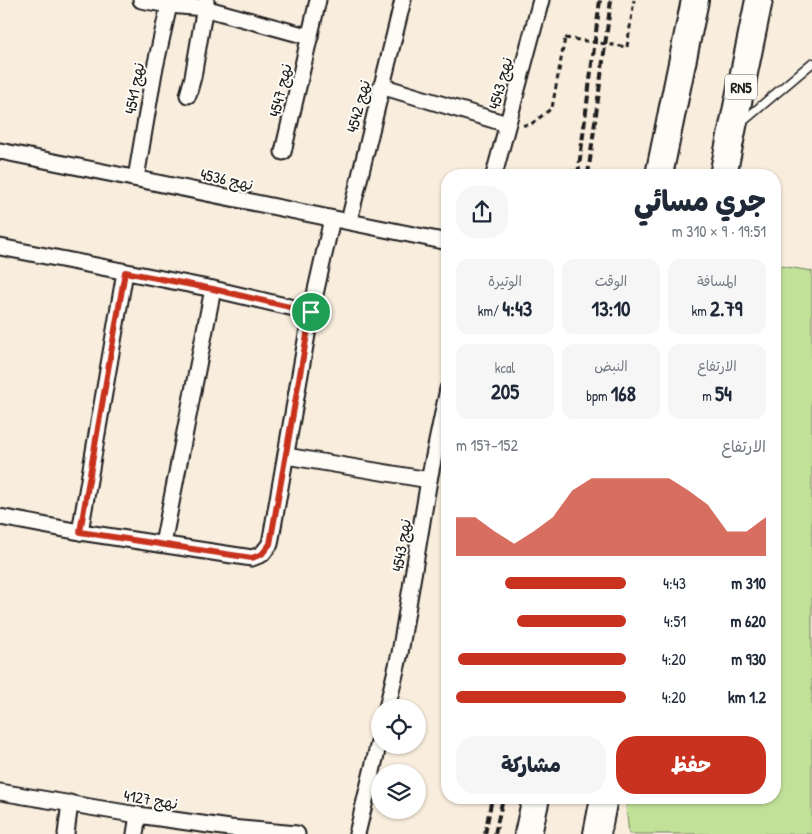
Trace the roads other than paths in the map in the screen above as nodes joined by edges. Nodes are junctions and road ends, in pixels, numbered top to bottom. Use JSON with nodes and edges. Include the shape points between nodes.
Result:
{"nodes":[{"id":1,"x":141,"y":0,"type":"edge"},
{"id":2,"x":318,"y":0,"type":"edge"},
{"id":3,"x":403,"y":0,"type":"edge"},
{"id":4,"x":541,"y":0,"type":"edge"},
{"id":5,"x":695,"y":0,"type":"edge"},
{"id":6,"x":759,"y":0,"type":"edge"},
{"id":7,"x":205,"y":4,"type":"edge"},
{"id":8,"x":169,"y":5,"type":"junction"},
{"id":9,"x":310,"y":37,"type":"junction"},
{"id":10,"x":812,"y":63,"type":"edge"},
{"id":11,"x":381,"y":86,"type":"junction"},
{"id":12,"x":188,"y":95,"type":"dead end"},
{"id":13,"x":507,"y":124,"type":"junction"},
{"id":14,"x":732,"y":131,"type":"junction"},
{"id":15,"x":0,"y":151,"type":"edge"},
{"id":16,"x":283,"y":152,"type":"dead end"},
{"id":17,"x":496,"y":169,"type":"edge"},
{"id":18,"x":661,"y":169,"type":"edge"},
{"id":19,"x":724,"y":169,"type":"edge"},
{"id":20,"x":136,"y":178,"type":"junction"},
{"id":21,"x":332,"y":219,"type":"junction"},
{"id":22,"x":349,"y":221,"type":"junction"},
{"id":23,"x":441,"y":241,"type":"edge"},
{"id":24,"x":0,"y":247,"type":"edge"},
{"id":25,"x":125,"y":272,"type":"junction"},
{"id":26,"x":213,"y":289,"type":"junction"},
{"id":27,"x":311,"y":312,"type":"junction"},
{"id":28,"x":441,"y":423,"type":"edge"},
{"id":29,"x":286,"y":456,"type":"junction"},
{"id":30,"x":429,"y":480,"type":"junction"},
{"id":31,"x":0,"y":517,"type":"edge"},
{"id":32,"x":80,"y":532,"type":"junction"},
{"id":33,"x":163,"y":544,"type":"junction"},
{"id":34,"x":389,"y":699,"type":"edge"},
{"id":35,"x":376,"y":754,"type":"edge"},
{"id":36,"x":0,"y":792,"type":"edge"},
{"id":37,"x":70,"y":803,"type":"junction"},
{"id":38,"x":535,"y":804,"type":"edge"},
{"id":39,"x":603,"y":804,"type":"edge"},
{"id":40,"x":138,"y":815,"type":"junction"},
{"id":41,"x":229,"y":831,"type":"edge"},
{"id":42,"x":66,"y":834,"type":"edge"},
{"id":43,"x":135,"y":834,"type":"edge"},
{"id":44,"x":297,"y":834,"type":"edge"},
{"id":45,"x":357,"y":834,"type":"edge"},
{"id":46,"x":528,"y":834,"type":"edge"},
{"id":47,"x":597,"y":834,"type":"edge"}],
"edges":[{"from":1,"to":8,"type":"street"},
{"from":2,"to":9,"type":"street","name":"نهج 4547"},
{"from":3,"to":11,"type":"street","name":"نهج 4542"},
{"from":4,"to":13,"type":"street","name":"نهج 4543"},
{"from":5,"to":18,"type":"highway"},
{"from":6,"to":14,"type":"highway","number":"RN5"},
{"from":7,"to":8,"type":"street"},
{"from":7,"to":9,"type":"street"},
{"from":7,"to":12,"type":"street"},
{"from":8,"to":20,"type":"street","name":"نهج 4541"},
{"from":9,"to":16,"type":"street","name":"نهج 4547"},
{"from":10,"to":14,"type":"lane"},
{"from":11,"to":13,"type":"street"},
{"from":11,"to":22,"type":"street","name":"نهج 4542"},
{"from":13,"to":17,"type":"street","name":"نهج 4543"},
{"from":14,"to":19,"type":"highway","number":"RN5"},
{"from":15,"to":20,"type":"street","name":"نهج 4536"},
{"from":20,"to":21,"type":"street","name":"نهج 4536"},
{"from":21,"to":22,"type":"street","name":"نهج 4536"},
{"from":21,"to":27,"type":"street"},
{"from":22,"to":23,"type":"street","name":"نهج 4536"},
{"from":24,"to":25,"type":"street"},
{"from":25,"to":26,"type":"street"},
{"from":25,"to":32,"type":"street"},
{"from":26,"to":27,"type":"street"},
{"from":26,"to":33,"type":"street"},
{"from":27,"to":29,"type":"street"},
{"from":28,"to":30,"type":"street","name":"نهج 4543"},
{"from":29,"to":30,"type":"street"},
{"from":29,"to":33,"type":"street","via":[[270,544],[262,554],[252,558]]},
{"from":30,"to":34,"type":"street","name":"نهج 4543"},
{"from":31,"to":32,"type":"street"},
{"from":32,"to":33,"type":"street"},
{"from":35,"to":45,"type":"street"},
{"from":36,"to":37,"type":"street","name":"نهج 4127"},
{"from":37,"to":40,"type":"street","name":"نهج 4127"},
{"from":37,"to":42,"type":"street"},
{"from":38,"to":46,"type":"highway"},
{"from":39,"to":47,"type":"highway"},
{"from":40,"to":41,"type":"street","name":"نهج 4127"},
{"from":40,"to":43,"type":"street"},
{"from":41,"to":44,"type":"street","name":"نهج 4127"}]}
